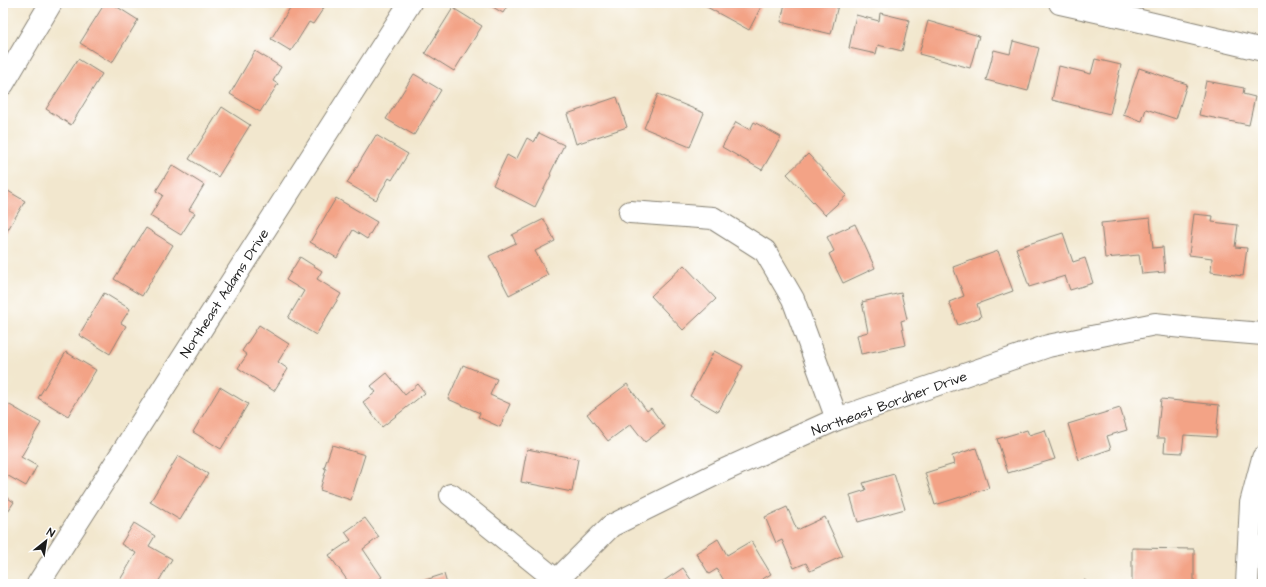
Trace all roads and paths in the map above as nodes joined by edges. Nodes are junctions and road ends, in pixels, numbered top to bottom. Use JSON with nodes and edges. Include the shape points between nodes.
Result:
{"nodes":[{"id":1,"x":51,"y":3,"type":"edge"},
{"id":2,"x":410,"y":3,"type":"edge"},
{"id":3,"x":1060,"y":3,"type":"edge"},
{"id":4,"x":1133,"y":11,"type":"edge"},
{"id":5,"x":1263,"y":50,"type":"edge"},
{"id":6,"x":3,"y":84,"type":"edge"},
{"id":7,"x":630,"y":212,"type":"dead end"},
{"id":8,"x":1263,"y":334,"type":"edge"},
{"id":9,"x":837,"y":419,"type":"junction"},
{"id":10,"x":1263,"y":458,"type":"edge"},
{"id":11,"x":451,"y":495,"type":"dead end"},
{"id":12,"x":555,"y":582,"type":"edge"},
{"id":13,"x":38,"y":584,"type":"edge"},
{"id":14,"x":1247,"y":584,"type":"edge"}],
"edges":[{"from":1,"to":6,"type":"street"},
{"from":2,"to":13,"type":"street","name":"Northeast Adams Drive"},
{"from":3,"to":4,"type":"street"},
{"from":4,"to":5,"type":"street"},
{"from":7,"to":9,"type":"street","via":[[712,218],[765,250],[793,299]]},
{"from":8,"to":9,"type":"street","name":"Northeast Bordner Drive","via":[[1155,324],[1048,346]]},
{"from":9,"to":12,"type":"street","name":"Northeast Bordner Drive","via":[[720,472],[611,526]]},
{"from":10,"to":14,"type":"street","via":[[1251,504]]},
{"from":11,"to":12,"type":"street"}]}
